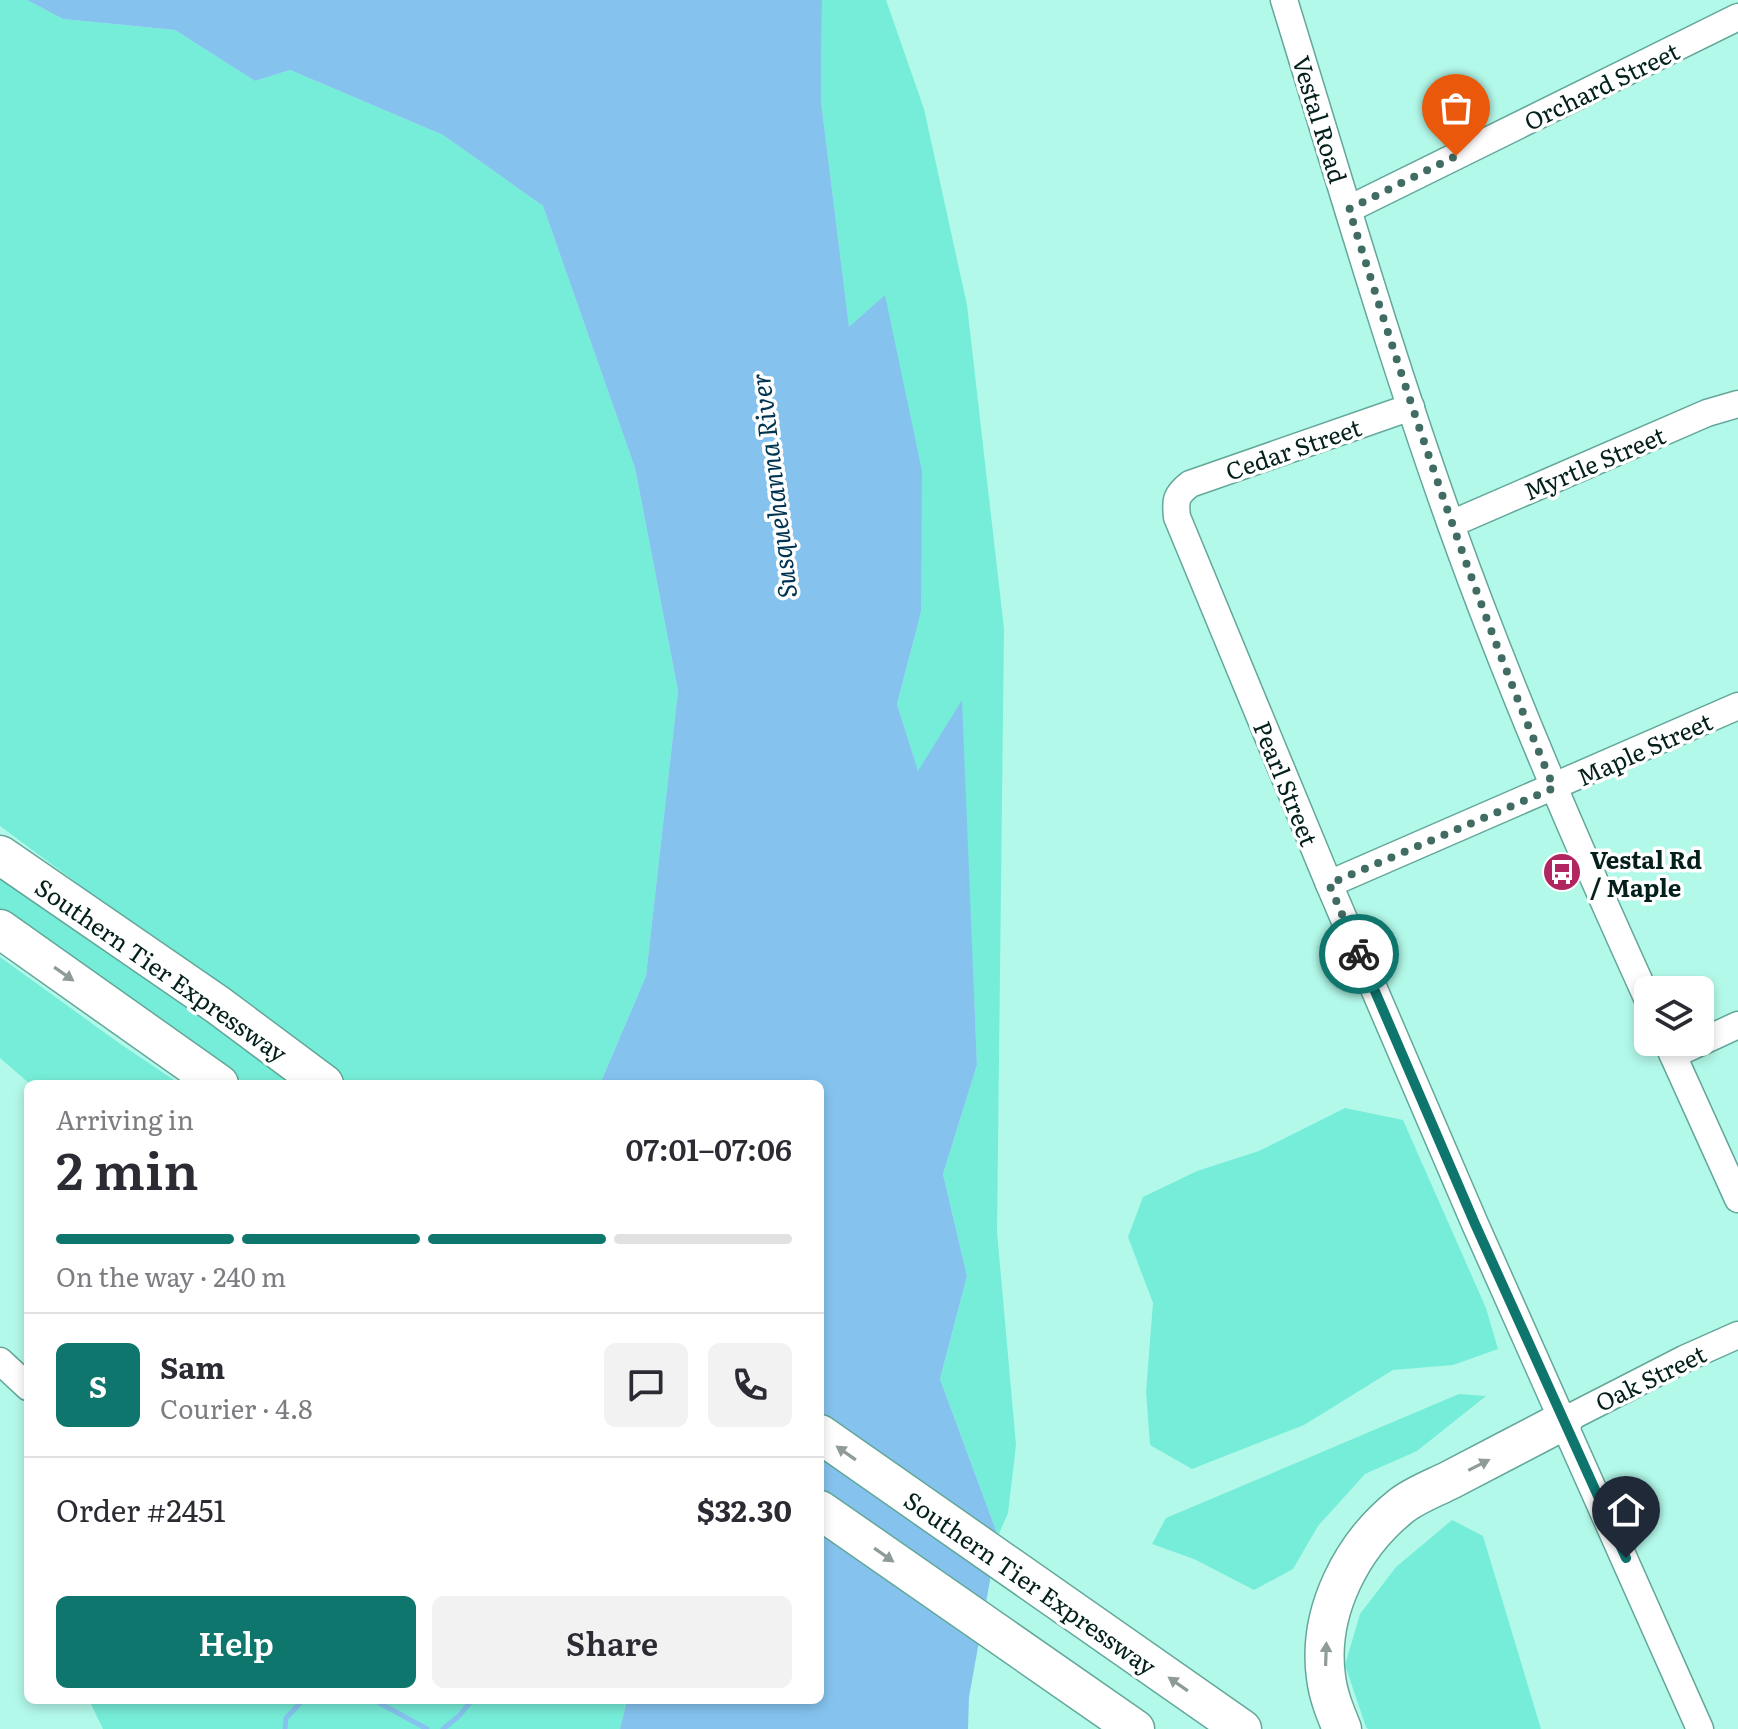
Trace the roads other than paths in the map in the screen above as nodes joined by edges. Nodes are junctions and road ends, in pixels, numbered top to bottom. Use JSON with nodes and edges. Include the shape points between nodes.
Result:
{"nodes":[{"id":1,"x":1284,"y":0,"type":"edge"},
{"id":2,"x":1731,"y":21,"type":"edge"},
{"id":3,"x":1349,"y":209,"type":"junction"},
{"id":4,"x":1738,"y":404,"type":"edge"},
{"id":5,"x":1411,"y":407,"type":"junction"},
{"id":6,"x":1178,"y":493,"type":"joint"},
{"id":7,"x":1451,"y":524,"type":"junction"},
{"id":8,"x":1738,"y":706,"type":"edge"},
{"id":9,"x":1554,"y":788,"type":"junction"},
{"id":10,"x":0,"y":855,"type":"edge"},
{"id":11,"x":1329,"y":884,"type":"junction"},
{"id":12,"x":0,"y":929,"type":"edge"},
{"id":13,"x":1637,"y":976,"type":"edge"},
{"id":14,"x":1738,"y":1025,"type":"edge"},
{"id":15,"x":1714,"y":1033,"type":"edge"},
{"id":16,"x":1674,"y":1056,"type":"edge"},
{"id":17,"x":213,"y":1080,"type":"edge"},
{"id":18,"x":319,"y":1080,"type":"edge"},
{"id":19,"x":1738,"y":1199,"type":"edge"},
{"id":20,"x":1738,"y":1335,"type":"edge"},
{"id":21,"x":0,"y":1361,"type":"edge"},
{"id":22,"x":24,"y":1383,"type":"edge"},
{"id":23,"x":1563,"y":1421,"type":"junction"},
{"id":24,"x":824,"y":1437,"type":"edge"},
{"id":25,"x":824,"y":1513,"type":"edge"},
{"id":26,"x":1135,"y":1729,"type":"edge"},
{"id":27,"x":1242,"y":1729,"type":"edge"},
{"id":28,"x":1342,"y":1729,"type":"edge"},
{"id":29,"x":1700,"y":1729,"type":"edge"}],
"edges":[{"from":1,"to":3,"type":"street","name":"Vestal Road"},
{"from":2,"to":3,"type":"street","name":"Orchard Street"},
{"from":3,"to":5,"type":"street","name":"Vestal Road"},
{"from":4,"to":7,"type":"street","name":"Myrtle Street"},
{"from":5,"to":6,"type":"street","name":"Cedar Street","via":[[1190,484]]},
{"from":5,"to":7,"type":"street","name":"Vestal Road"},
{"from":6,"to":11,"type":"street","name":"Pearl Street","via":[[1177,517]]},
{"from":7,"to":9,"type":"street","name":"Vestal Road"},
{"from":8,"to":9,"type":"street","name":"Maple Street"},
{"from":9,"to":11,"type":"street","name":"Maple Street"},
{"from":9,"to":13,"type":"street","name":"Vestal Road"},
{"from":10,"to":18,"type":"highway","name":"Southern Tier Expressway"},
{"from":11,"to":23,"type":"street","name":"Pearl Street"},
{"from":12,"to":17,"type":"highway","one_way":true},
{"from":14,"to":15,"type":"street"},
{"from":16,"to":19,"type":"street"},
{"from":20,"to":23,"type":"street","name":"Oak Street"},
{"from":21,"to":22,"type":"street"},
{"from":28,"to":23,"type":"highway","one_way":true,"via":[[1325,1675],[1326,1641],[1346,1572],[1367,1539],[1403,1504]]},
{"from":23,"to":29,"type":"street","name":"Pearl Street"},
{"from":27,"to":24,"type":"highway","name":"Southern Tier Expressway","one_way":true},
{"from":25,"to":26,"type":"highway","one_way":true}]}
